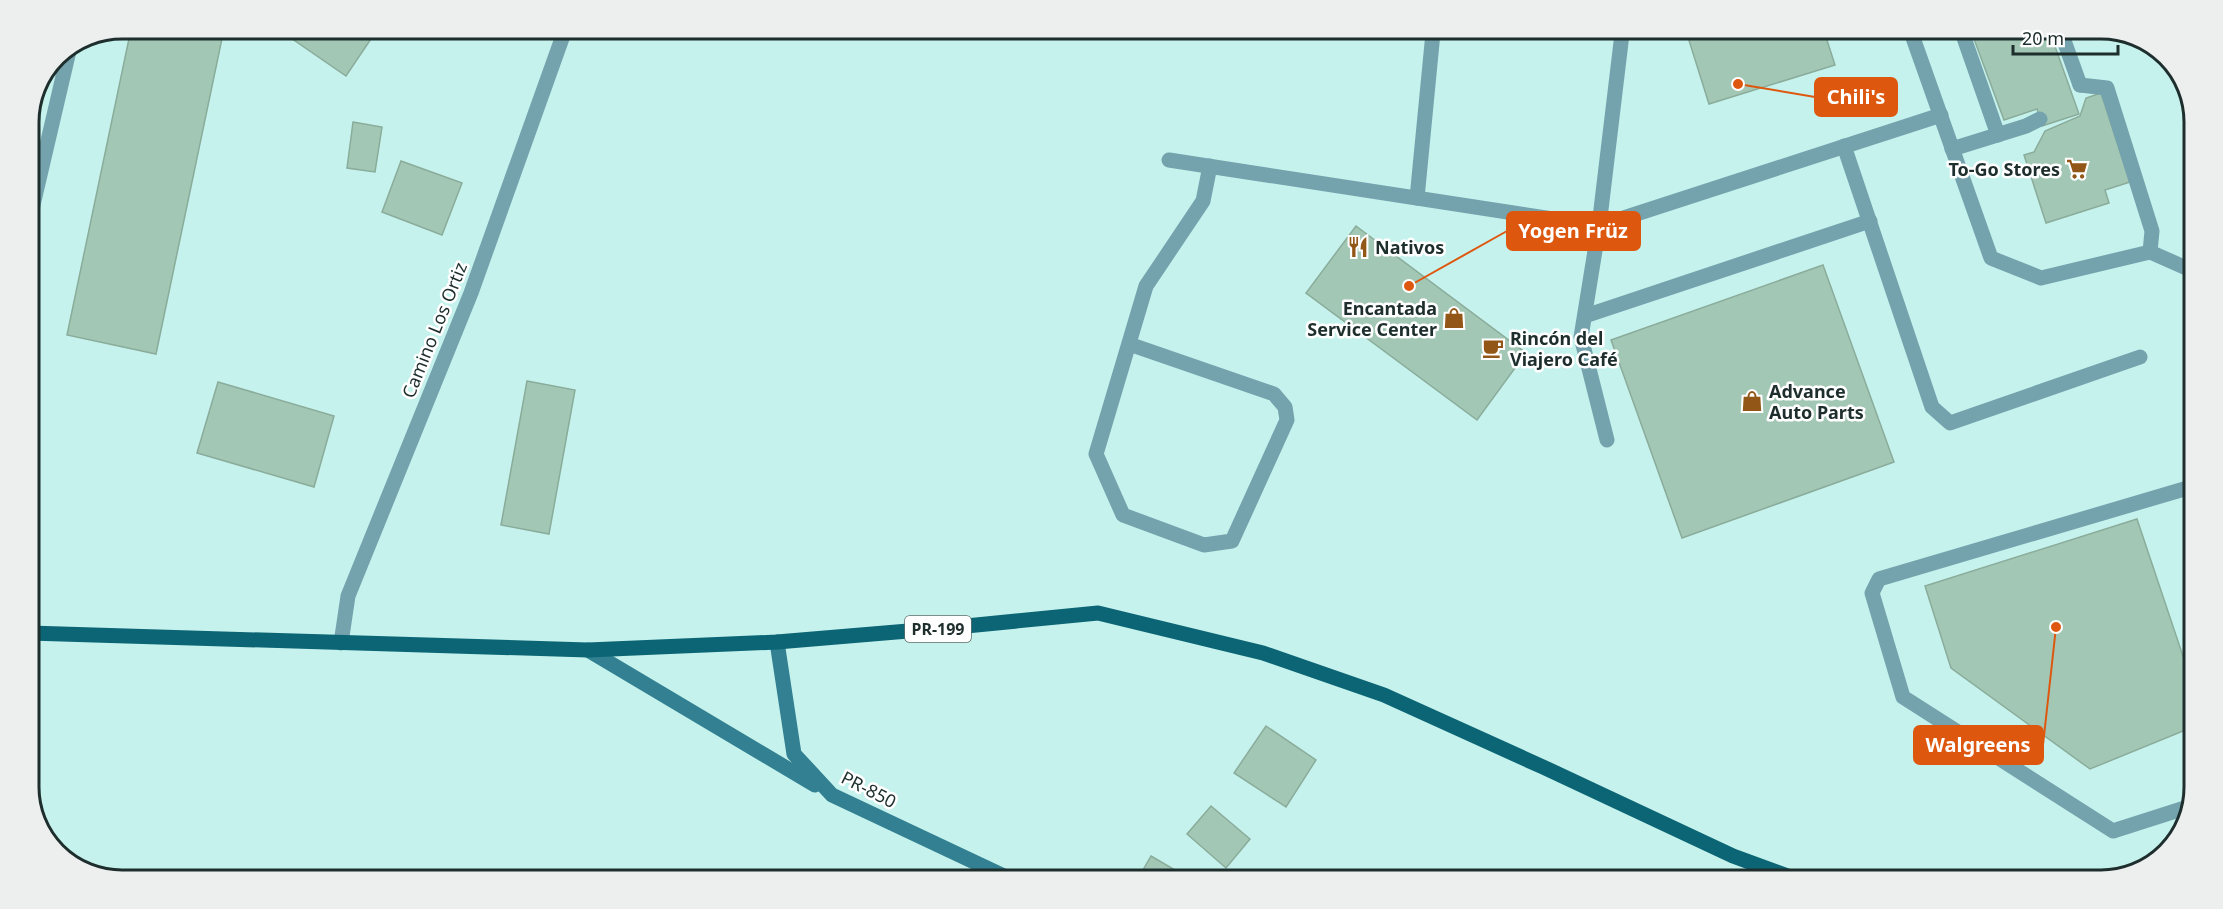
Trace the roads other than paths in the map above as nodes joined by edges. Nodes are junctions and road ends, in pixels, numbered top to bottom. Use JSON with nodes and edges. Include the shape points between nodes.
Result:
{"nodes":[{"id":1,"x":561,"y":39,"type":"edge"},
{"id":2,"x":1432,"y":39,"type":"edge"},
{"id":3,"x":1621,"y":39,"type":"edge"},
{"id":4,"x":1914,"y":39,"type":"edge"},
{"id":5,"x":1964,"y":39,"type":"edge"},
{"id":6,"x":2063,"y":39,"type":"edge"},
{"id":7,"x":66,"y":61,"type":"edge"},
{"id":8,"x":1941,"y":115,"type":"junction"},
{"id":9,"x":2036,"y":117,"type":"dead end"},
{"id":10,"x":1998,"y":135,"type":"junction"},
{"id":11,"x":1844,"y":146,"type":"junction"},
{"id":12,"x":1952,"y":150,"type":"junction"},
{"id":13,"x":39,"y":151,"type":"edge"},
{"id":14,"x":1169,"y":160,"type":"dead end"},
{"id":15,"x":1210,"y":166,"type":"junction"},
{"id":16,"x":1417,"y":198,"type":"junction"},
{"id":17,"x":1870,"y":221,"type":"junction"},
{"id":18,"x":1599,"y":226,"type":"junction"},
{"id":19,"x":2150,"y":252,"type":"junction"},
{"id":20,"x":2184,"y":267,"type":"edge"},
{"id":21,"x":1585,"y":316,"type":"junction"},
{"id":22,"x":1129,"y":344,"type":"junction"},
{"id":23,"x":2140,"y":357,"type":"dead end"},
{"id":24,"x":1607,"y":440,"type":"dead end"},
{"id":25,"x":2184,"y":489,"type":"edge"},
{"id":26,"x":39,"y":633,"type":"edge"},
{"id":27,"x":777,"y":642,"type":"junction"},
{"id":28,"x":341,"y":643,"type":"junction"},
{"id":29,"x":588,"y":650,"type":"junction"},
{"id":30,"x":832,"y":795,"type":"junction"},
{"id":31,"x":2180,"y":809,"type":"edge"},
{"id":32,"x":991,"y":870,"type":"edge"},
{"id":33,"x":1771,"y":870,"type":"edge"}],
"edges":[{"from":1,"to":28,"type":"street","name":"Camino Los Ortiz","via":[[471,293],[348,596]]},
{"from":2,"to":16,"type":"street"},
{"from":3,"to":18,"type":"street"},
{"from":4,"to":8,"type":"street"},
{"from":5,"to":10,"type":"street"},
{"from":6,"to":19,"type":"street","via":[[2076,89],[2107,88],[2152,231]]},
{"from":7,"to":13,"type":"street"},
{"from":8,"to":11,"type":"street"},
{"from":8,"to":12,"type":"street"},
{"from":9,"to":10,"type":"street"},
{"from":10,"to":12,"type":"street"},
{"from":11,"to":17,"type":"street"},
{"from":11,"to":18,"type":"street"},
{"from":12,"to":19,"type":"street","via":[[1991,258],[2041,278]]},
{"from":14,"to":15,"type":"street"},
{"from":15,"to":16,"type":"street"},
{"from":15,"to":22,"type":"street","via":[[1203,201],[1146,286]]},
{"from":16,"to":18,"type":"street"},
{"from":17,"to":21,"type":"street"},
{"from":17,"to":23,"type":"street","via":[[1932,407],[1950,423]]},
{"from":18,"to":21,"type":"street"},
{"from":19,"to":20,"type":"street"},
{"from":21,"to":24,"type":"street","via":[[1581,337]]},
{"from":22,"to":22,"type":"street","via":[[1096,454],[1123,515],[1204,545],[1232,541],[1287,420],[1285,407],[1274,394]]},
{"from":25,"to":31,"type":"street","via":[[1879,579],[1872,593],[1903,697],[2113,831]]},
{"from":26,"to":28,"type":"main road","number":"PR-199"},
{"from":27,"to":29,"type":"main road","number":"PR-199"},
{"from":27,"to":30,"type":"street","name":"PR-850","number":"PR-850","via":[[794,754]]},
{"from":27,"to":33,"type":"main road","number":"PR-199","via":[[1098,613],[1263,653],[1384,695],[1733,856]]},
{"from":28,"to":29,"type":"main road","number":"PR-199"},
{"from":29,"to":30,"type":"street"},
{"from":30,"to":32,"type":"street","name":"PR-850","number":"PR-850"}]}
